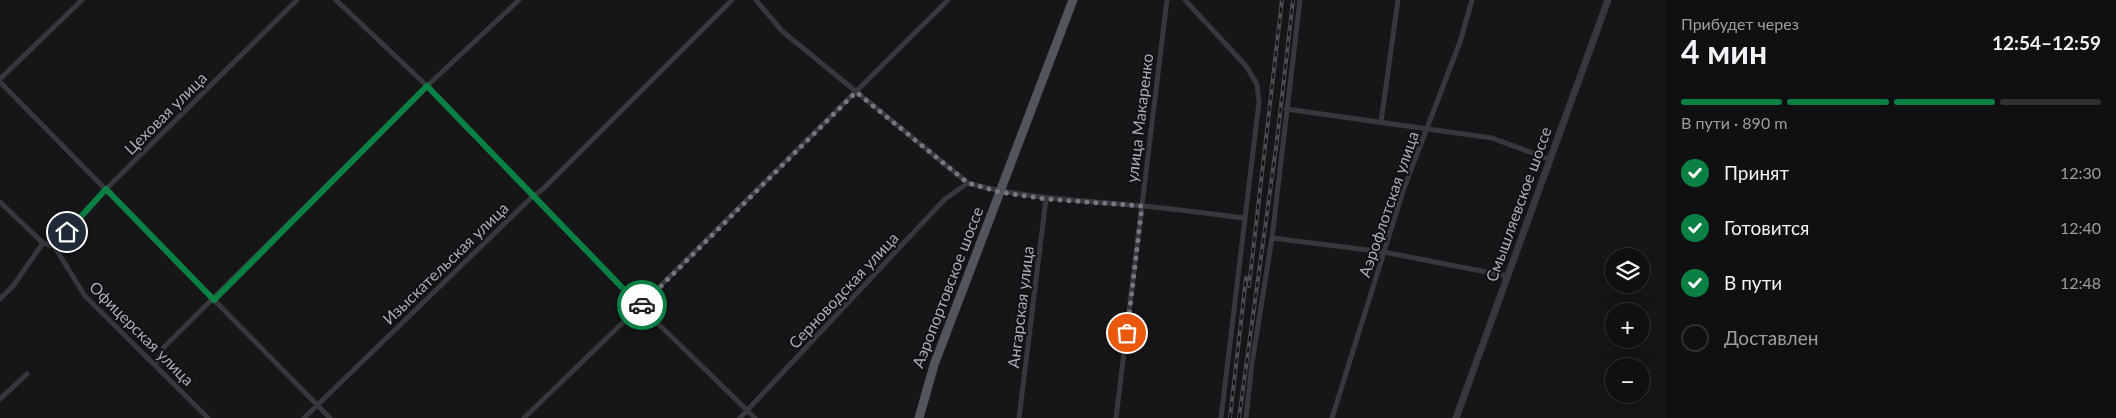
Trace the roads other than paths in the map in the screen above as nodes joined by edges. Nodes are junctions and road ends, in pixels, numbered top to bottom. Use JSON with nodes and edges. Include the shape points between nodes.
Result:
{"nodes":[{"id":1,"x":82,"y":0,"type":"edge"},
{"id":2,"x":297,"y":0,"type":"edge"},
{"id":3,"x":336,"y":0,"type":"edge"},
{"id":4,"x":519,"y":0,"type":"edge"},
{"id":5,"x":732,"y":0,"type":"edge"},
{"id":6,"x":756,"y":0,"type":"edge"},
{"id":7,"x":948,"y":0,"type":"edge"},
{"id":8,"x":1073,"y":0,"type":"edge"},
{"id":9,"x":1167,"y":0,"type":"edge"},
{"id":10,"x":1184,"y":0,"type":"edge"},
{"id":11,"x":1300,"y":0,"type":"edge"},
{"id":12,"x":1398,"y":0,"type":"edge"},
{"id":13,"x":1472,"y":0,"type":"edge"},
{"id":14,"x":1608,"y":0,"type":"edge"},
{"id":15,"x":0,"y":81,"type":"edge"},
{"id":16,"x":427,"y":86,"type":"junction"},
{"id":17,"x":856,"y":92,"type":"junction"},
{"id":18,"x":1286,"y":109,"type":"junction"},
{"id":19,"x":1381,"y":122,"type":"junction"},
{"id":20,"x":1427,"y":127,"type":"junction"},
{"id":21,"x":1549,"y":159,"type":"junction"},
{"id":22,"x":968,"y":183,"type":"junction"},
{"id":23,"x":106,"y":189,"type":"junction"},
{"id":24,"x":999,"y":192,"type":"junction"},
{"id":25,"x":533,"y":196,"type":"junction"},
{"id":26,"x":1046,"y":199,"type":"junction"},
{"id":27,"x":0,"y":202,"type":"edge"},
{"id":28,"x":1142,"y":206,"type":"junction"},
{"id":29,"x":1245,"y":218,"type":"junction"},
{"id":30,"x":1272,"y":238,"type":"junction"},
{"id":31,"x":44,"y":243,"type":"junction"},
{"id":32,"x":54,"y":246,"type":"junction"},
{"id":33,"x":1384,"y":252,"type":"junction"},
{"id":34,"x":1507,"y":276,"type":"junction"},
{"id":35,"x":0,"y":299,"type":"edge"},
{"id":36,"x":214,"y":300,"type":"junction"},
{"id":37,"x":640,"y":306,"type":"junction"},
{"id":38,"x":156,"y":364,"type":"junction"},
{"id":39,"x":27,"y":374,"type":"dead end"},
{"id":40,"x":0,"y":399,"type":"edge"},
{"id":41,"x":317,"y":405,"type":"junction"},
{"id":42,"x":748,"y":410,"type":"junction"},
{"id":43,"x":208,"y":418,"type":"edge"},
{"id":44,"x":304,"y":418,"type":"edge"},
{"id":45,"x":330,"y":418,"type":"edge"},
{"id":46,"x":524,"y":418,"type":"edge"},
{"id":47,"x":740,"y":418,"type":"edge"},
{"id":48,"x":755,"y":418,"type":"edge"},
{"id":49,"x":919,"y":418,"type":"edge"},
{"id":50,"x":1019,"y":418,"type":"edge"},
{"id":51,"x":1116,"y":418,"type":"edge"},
{"id":52,"x":1221,"y":418,"type":"edge"},
{"id":53,"x":1246,"y":418,"type":"edge"},
{"id":54,"x":1332,"y":418,"type":"edge"},
{"id":55,"x":1456,"y":418,"type":"edge"}],
"edges":[{"from":1,"to":15,"type":"street"},
{"from":2,"to":23,"type":"street","name":"Цеховая улица"},
{"from":3,"to":16,"type":"street"},
{"from":4,"to":16,"type":"street"},
{"from":5,"to":25,"type":"street","name":"Изыскательская улица"},
{"from":6,"to":17,"type":"street","via":[[782,31]]},
{"from":7,"to":17,"type":"street"},
{"from":8,"to":24,"type":"main road","name":"Аэропортовское шоссе"},
{"from":9,"to":28,"type":"street","name":"улица Макаренко"},
{"from":10,"to":29,"type":"street","via":[[1246,66],[1257,84],[1260,102]]},
{"from":11,"to":18,"type":"street"},
{"from":12,"to":19,"type":"street"},
{"from":13,"to":20,"type":"street","name":"Аэрофлотская улица","via":[[1460,42]]},
{"from":14,"to":21,"type":"street","name":"Смышляевское шоссе"},
{"from":15,"to":23,"type":"street"},
{"from":16,"to":25,"type":"street"},
{"from":16,"to":36,"type":"street"},
{"from":17,"to":22,"type":"street"},
{"from":17,"to":37,"type":"street"},
{"from":18,"to":19,"type":"street"},
{"from":18,"to":30,"type":"street"},
{"from":19,"to":20,"type":"street"},
{"from":20,"to":21,"type":"street","via":[[1492,138]]},
{"from":20,"to":33,"type":"street","name":"Аэрофлотская улица"},
{"from":21,"to":34,"type":"street","name":"Смышляевское шоссе"},
{"from":22,"to":24,"type":"street"},
{"from":22,"to":42,"type":"street","name":"Серноводская улица","via":[[945,199]]},
{"from":23,"to":32,"type":"street","name":"Цеховая улица"},
{"from":23,"to":36,"type":"street"},
{"from":24,"to":26,"type":"street"},
{"from":24,"to":49,"type":"main road","name":"Аэропортовское шоссе","via":[[934,365]]},
{"from":25,"to":37,"type":"street"},
{"from":25,"to":41,"type":"street","name":"Изыскательская улица"},
{"from":26,"to":28,"type":"street"},
{"from":26,"to":50,"type":"street","name":"Ангарская улица"},
{"from":27,"to":31,"type":"street"},
{"from":28,"to":29,"type":"street"},
{"from":28,"to":51,"type":"street","name":"улица Макаренко"},
{"from":29,"to":52,"type":"street"},
{"from":30,"to":33,"type":"street"},
{"from":30,"to":53,"type":"street"},
{"from":31,"to":32,"type":"street"},
{"from":31,"to":35,"type":"street"},
{"from":32,"to":38,"type":"street","name":"Офицерская улица","via":[[85,296]]},
{"from":33,"to":34,"type":"street"},
{"from":33,"to":54,"type":"street","name":"Аэрофлотская улица"},
{"from":34,"to":55,"type":"street","name":"Смышляевское шоссе"},
{"from":36,"to":38,"type":"street","via":[[164,347]]},
{"from":36,"to":41,"type":"street"},
{"from":37,"to":42,"type":"street"},
{"from":37,"to":46,"type":"street"},
{"from":38,"to":43,"type":"street","name":"Офицерская улица"},
{"from":39,"to":40,"type":"street"},
{"from":41,"to":44,"type":"street","name":"Изыскательская улица"},
{"from":41,"to":45,"type":"street"},
{"from":42,"to":47,"type":"street","name":"Серноводская улица"},
{"from":42,"to":48,"type":"street"}]}
